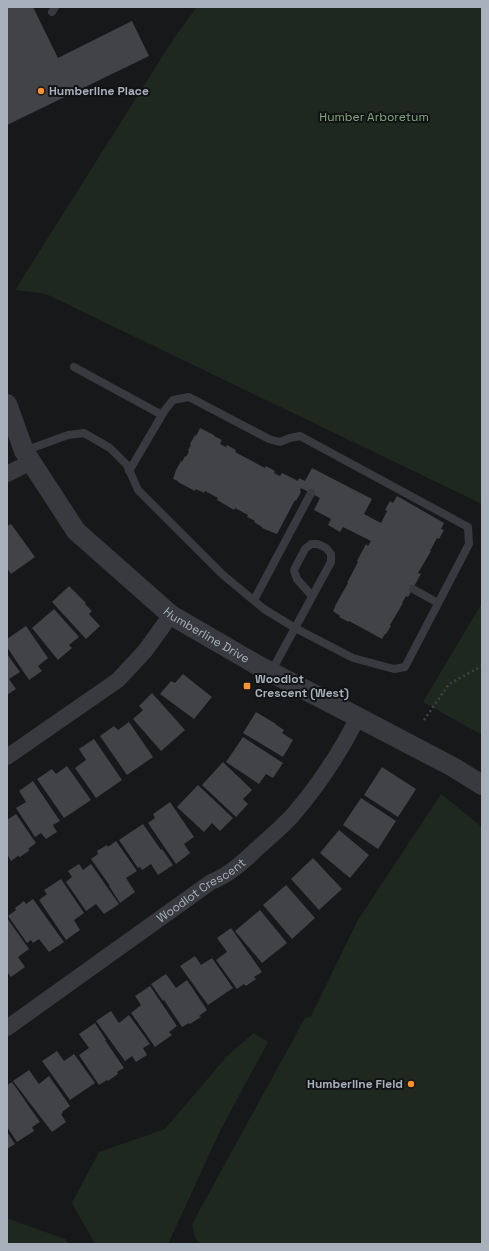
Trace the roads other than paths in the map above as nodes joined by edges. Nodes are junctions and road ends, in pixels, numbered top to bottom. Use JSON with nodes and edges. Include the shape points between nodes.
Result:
{"nodes":[{"id":1,"x":74,"y":367,"type":"dead end"},
{"id":2,"x":7,"y":404,"type":"edge"},
{"id":3,"x":162,"y":415,"type":"junction"},
{"id":4,"x":27,"y":456,"type":"junction"},
{"id":5,"x":129,"y":471,"type":"junction"},
{"id":6,"x":7,"y":474,"type":"edge"},
{"id":7,"x":311,"y":493,"type":"dead end"},
{"id":8,"x":413,"y":589,"type":"dead end"},
{"id":9,"x":312,"y":596,"type":"junction"},
{"id":10,"x":254,"y":600,"type":"junction"},
{"id":11,"x":438,"y":603,"type":"junction"},
{"id":12,"x":171,"y":615,"type":"junction"},
{"id":13,"x":295,"y":628,"type":"junction"},
{"id":14,"x":271,"y":672,"type":"junction"},
{"id":15,"x":358,"y":717,"type":"junction"},
{"id":16,"x":7,"y":756,"type":"edge"},
{"id":17,"x":482,"y":785,"type":"edge"},
{"id":18,"x":7,"y":1028,"type":"edge"}],
"edges":[{"from":1,"to":3,"type":"lane"},
{"from":2,"to":4,"type":"street","name":"Humberline Drive"},
{"from":3,"to":5,"type":"lane"},
{"from":3,"to":11,"type":"lane","via":[[173,400],[189,397],[269,439],[280,442],[300,436],[468,527],[469,544]]},
{"from":4,"to":5,"type":"lane","via":[[68,435],[84,434],[110,448],[127,465]]},
{"from":4,"to":6,"type":"street"},
{"from":4,"to":12,"type":"street","name":"Humberline Drive","via":[[76,530]]},
{"from":5,"to":10,"type":"lane","via":[[138,490],[222,574]]},
{"from":7,"to":10,"type":"lane"},
{"from":8,"to":11,"type":"lane"},
{"from":9,"to":9,"type":"lane","via":[[331,562],[331,554],[318,544],[311,544],[305,549],[294,570],[297,579]]},
{"from":9,"to":13,"type":"lane"},
{"from":10,"to":13,"type":"lane"},
{"from":11,"to":13,"type":"lane","via":[[405,667],[394,669],[353,658]]},
{"from":12,"to":14,"type":"street","name":"Humberline Drive"},
{"from":12,"to":16,"type":"street","via":[[145,651],[118,680]]},
{"from":13,"to":14,"type":"lane"},
{"from":14,"to":15,"type":"street","name":"Humberline Drive"},
{"from":15,"to":17,"type":"street","name":"Humberline Drive"},
{"from":15,"to":18,"type":"street","name":"Woodlot Crescent","via":[[344,745],[318,784],[291,817],[246,859]]}]}
